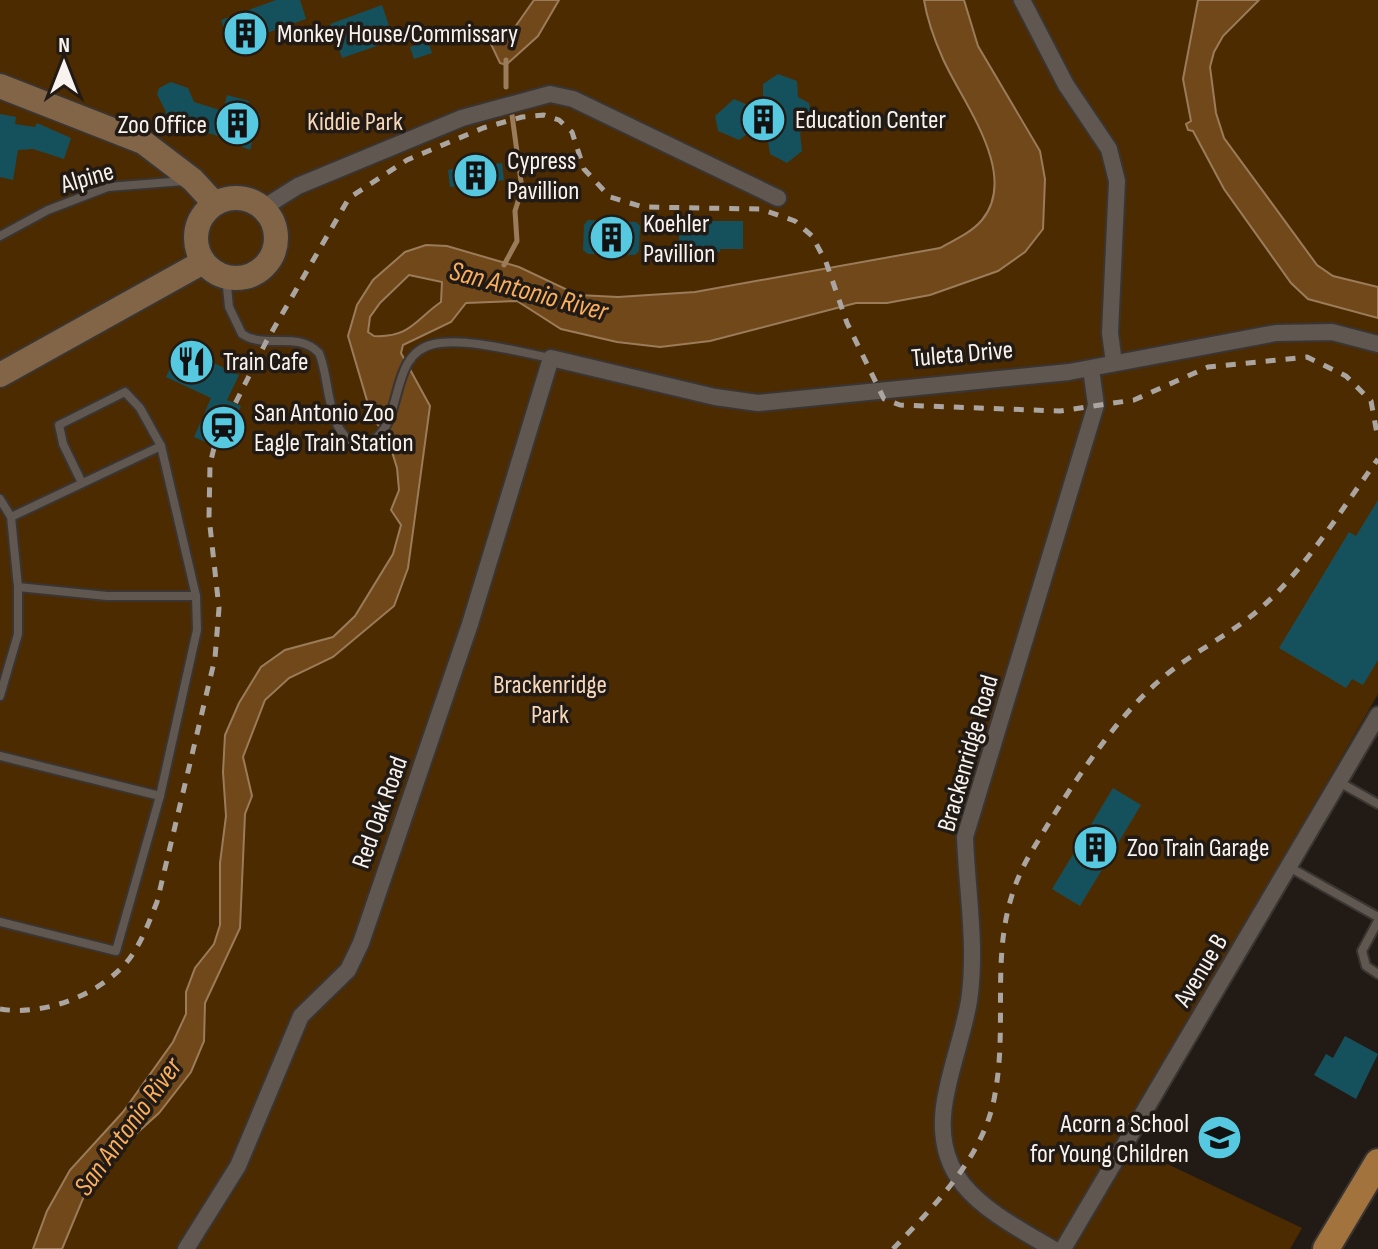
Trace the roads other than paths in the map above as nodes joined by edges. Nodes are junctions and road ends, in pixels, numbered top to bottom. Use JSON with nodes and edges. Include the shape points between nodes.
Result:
{"nodes":[{"id":1,"x":1022,"y":0,"type":"edge"},
{"id":2,"x":0,"y":86,"type":"edge"},
{"id":3,"x":193,"y":180,"type":"junction"},
{"id":4,"x":778,"y":198,"type":"dead end"},
{"id":5,"x":215,"y":204,"type":"junction"},
{"id":6,"x":263,"y":208,"type":"junction"},
{"id":7,"x":0,"y":236,"type":"edge"},
{"id":8,"x":203,"y":262,"type":"junction"},
{"id":9,"x":226,"y":277,"type":"junction"},
{"id":10,"x":1378,"y":344,"type":"edge"},
{"id":11,"x":551,"y":358,"type":"junction"},
{"id":12,"x":1114,"y":363,"type":"junction"},
{"id":13,"x":1091,"y":369,"type":"junction"},
{"id":14,"x":0,"y":375,"type":"edge"},
{"id":15,"x":161,"y":446,"type":"junction"},
{"id":16,"x":82,"y":483,"type":"junction"},
{"id":17,"x":0,"y":499,"type":"edge"},
{"id":18,"x":11,"y":517,"type":"junction"},
{"id":19,"x":18,"y":587,"type":"junction"},
{"id":20,"x":196,"y":596,"type":"junction"},
{"id":21,"x":0,"y":696,"type":"edge"},
{"id":22,"x":1378,"y":715,"type":"edge"},
{"id":23,"x":0,"y":756,"type":"edge"},
{"id":24,"x":1339,"y":782,"type":"junction"},
{"id":25,"x":160,"y":796,"type":"junction"},
{"id":26,"x":1378,"y":804,"type":"edge"},
{"id":27,"x":1288,"y":867,"type":"junction"},
{"id":28,"x":1378,"y":919,"type":"edge"},
{"id":29,"x":0,"y":922,"type":"edge"},
{"id":30,"x":1378,"y":974,"type":"edge"},
{"id":31,"x":1378,"y":1162,"type":"edge"},
{"id":32,"x":186,"y":1249,"type":"edge"},
{"id":33,"x":1053,"y":1249,"type":"edge"},
{"id":34,"x":1063,"y":1249,"type":"edge"},
{"id":35,"x":1326,"y":1249,"type":"edge"}],
"edges":[{"from":1,"to":12,"type":"street","via":[[1066,85],[1113,157]]},
{"from":2,"to":3,"type":"street","via":[[143,142]]},
{"from":3,"to":5,"type":"street"},
{"from":3,"to":7,"type":"lane","name":"Alpine","via":[[108,187]]},
{"from":4,"to":6,"type":"street","via":[[573,99],[550,94],[462,118],[298,186]]},
{"from":5,"to":6,"type":"street","via":[[243,199]]},
{"from":5,"to":8,"type":"street","via":[[195,237]]},
{"from":6,"to":9,"type":"street","via":[[276,232],[274,253],[252,276]]},
{"from":8,"to":9,"type":"street"},
{"from":8,"to":14,"type":"street"},
{"from":9,"to":11,"type":"lane","via":[[229,307],[242,334],[259,341],[295,340],[319,353],[336,421],[345,437],[358,445],[382,432],[407,360],[429,345],[457,343]]},
{"from":10,"to":12,"type":"street","name":"Tuleta Drive","via":[[1332,332],[1276,333]]},
{"from":11,"to":13,"type":"street","name":"Tuleta Drive","via":[[758,403]]},
{"from":11,"to":32,"type":"street","name":"Red Oak Road","via":[[470,624],[361,943],[348,970],[301,1016],[238,1166]]},
{"from":12,"to":13,"type":"street","name":"Tuleta Drive"},
{"from":13,"to":33,"type":"street","name":"Brackenridge Road","via":[[1096,405],[965,837],[975,954],[941,1117],[942,1147],[956,1179],[1004,1220]]},
{"from":15,"to":16,"type":"lane"},
{"from":15,"to":16,"type":"lane","via":[[125,392],[59,425]]},
{"from":15,"to":20,"type":"lane"},
{"from":16,"to":18,"type":"lane"},
{"from":17,"to":18,"type":"lane"},
{"from":18,"to":19,"type":"lane"},
{"from":19,"to":20,"type":"lane","via":[[107,596]]},
{"from":19,"to":21,"type":"lane","via":[[18,634]]},
{"from":20,"to":25,"type":"lane","via":[[197,630]]},
{"from":22,"to":24,"type":"street","name":"Avenue B"},
{"from":23,"to":25,"type":"lane"},
{"from":24,"to":26,"type":"lane"},
{"from":24,"to":27,"type":"street","name":"Avenue B"},
{"from":25,"to":29,"type":"lane","via":[[116,951]]},
{"from":27,"to":28,"type":"lane"},
{"from":27,"to":34,"type":"street","name":"Avenue B"},
{"from":28,"to":30,"type":"lane","via":[[1362,951],[1366,966]]},
{"from":31,"to":35,"type":"main road"}]}
